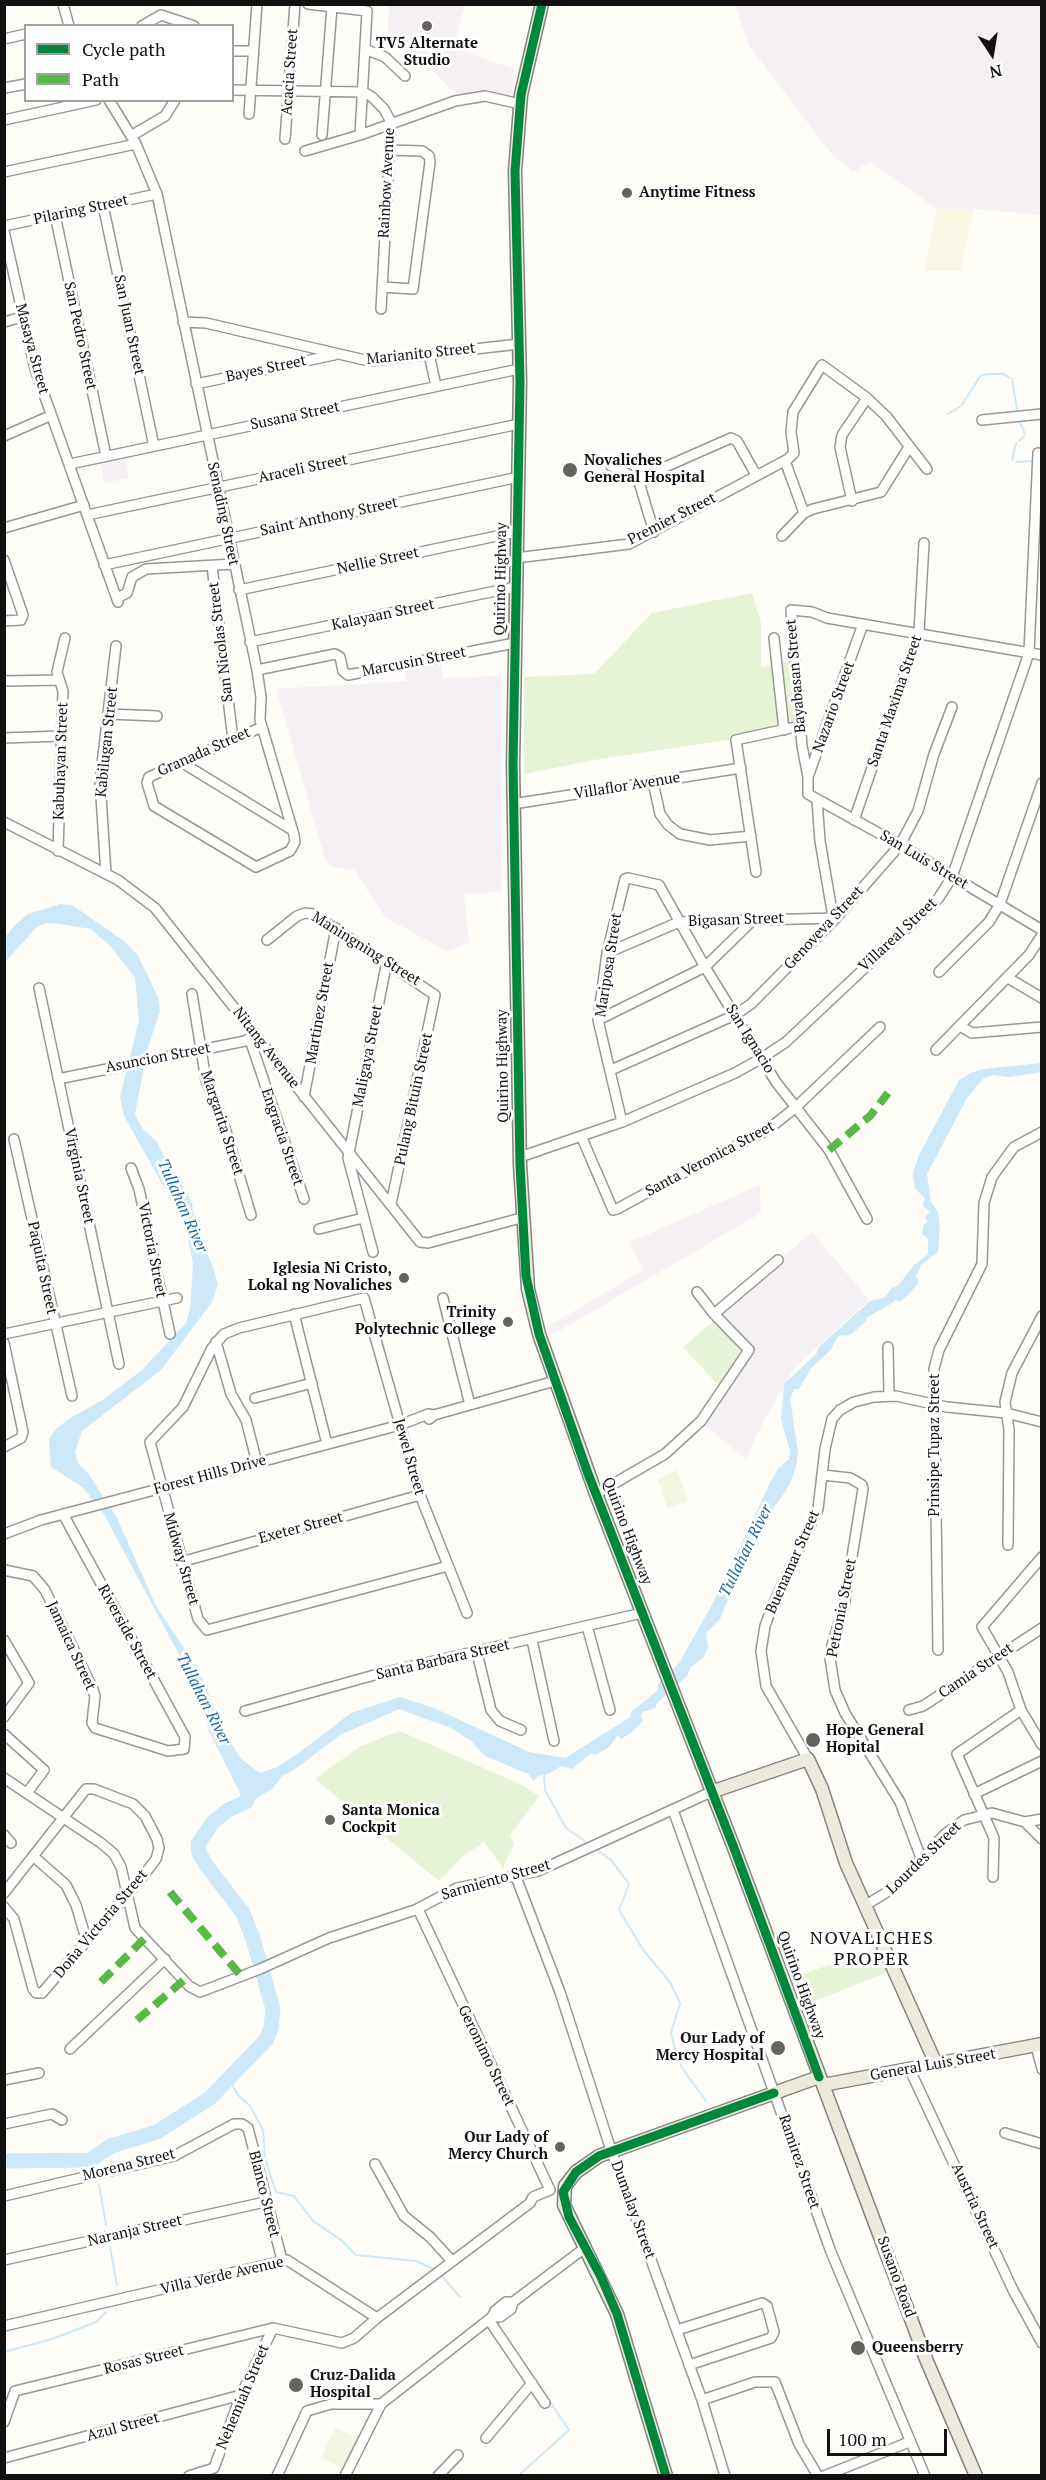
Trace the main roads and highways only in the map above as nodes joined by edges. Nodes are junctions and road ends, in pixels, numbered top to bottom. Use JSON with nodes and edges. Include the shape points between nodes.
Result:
{"nodes":[{"id":1,"x":535,"y":4,"type":"edge"},
{"id":2,"x":542,"y":4,"type":"edge"},
{"id":3,"x":524,"y":79,"type":"junction"},
{"id":4,"x":808,"y":1759,"type":"joint"},
{"id":5,"x":711,"y":1792,"type":"junction"},
{"id":6,"x":1039,"y":2045,"type":"edge"},
{"id":7,"x":936,"y":2064,"type":"junction"},
{"id":8,"x":821,"y":2081,"type":"junction"},
{"id":9,"x":666,"y":2475,"type":"edge"},
{"id":10,"x":976,"y":2475,"type":"edge"}],
"edges":[{"from":1,"to":3,"type":"main road","name":"Quirino Highway"},
{"from":2,"to":3,"type":"main road","name":"Quirino Highway"},
{"from":3,"to":5,"type":"main road","name":"Quirino Highway","via":[[515,171],[519,477],[513,804],[521,1218],[531,1305],[555,1380]]},
{"from":4,"to":5,"type":"main road","name":"Sarmiento Street"},
{"from":4,"to":7,"type":"main road","name":"Buenamar Street","via":[[822,1789],[837,1840]]},
{"from":5,"to":8,"type":"main road","name":"Quirino Highway"},
{"from":6,"to":7,"type":"main road","name":"General Luis Street"},
{"from":7,"to":8,"type":"main road","name":"General Luis Street"},
{"from":8,"to":9,"type":"main road","via":[[774,2093],[612,2150],[576,2172],[563,2193],[567,2211],[617,2314]]},
{"from":8,"to":10,"type":"main road","name":"Susano Road","via":[[926,2359]]}]}
